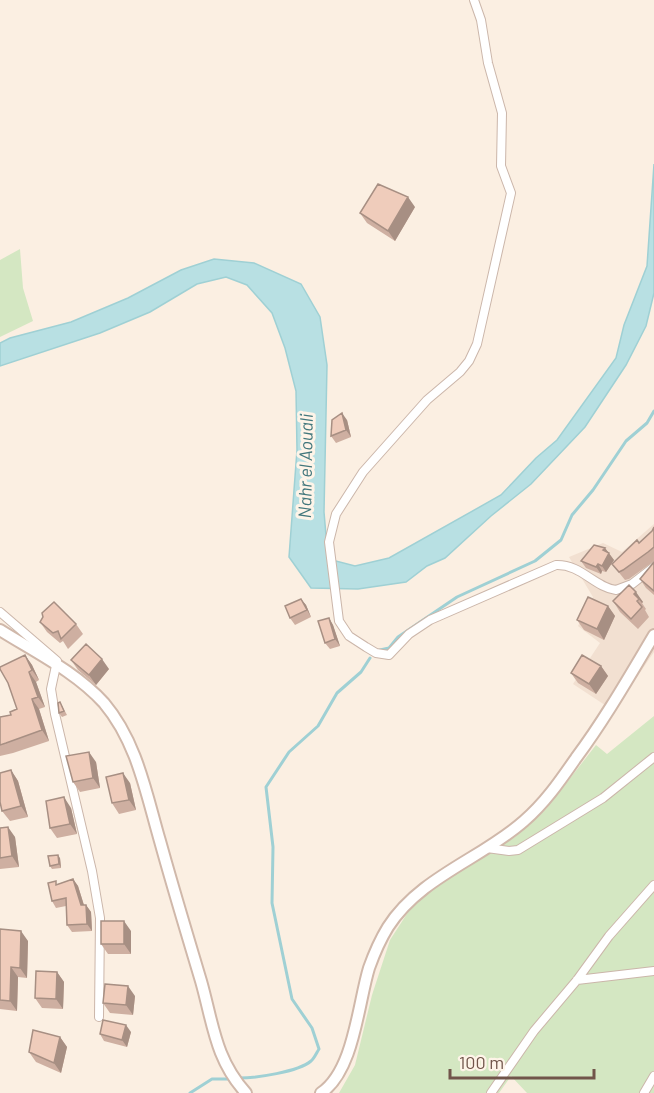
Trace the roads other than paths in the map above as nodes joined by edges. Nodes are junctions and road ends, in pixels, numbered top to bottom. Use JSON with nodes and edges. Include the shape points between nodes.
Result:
{"nodes":[{"id":1,"x":474,"y":0,"type":"edge"},
{"id":2,"x":654,"y":567,"type":"edge"},
{"id":3,"x":0,"y":612,"type":"edge"},
{"id":4,"x":0,"y":630,"type":"edge"},
{"id":5,"x":654,"y":635,"type":"edge"},
{"id":6,"x":57,"y":664,"type":"junction"},
{"id":7,"x":654,"y":757,"type":"edge"},
{"id":8,"x":487,"y":848,"type":"junction"},
{"id":9,"x":654,"y":885,"type":"edge"},
{"id":10,"x":654,"y":971,"type":"edge"},
{"id":11,"x":577,"y":980,"type":"junction"},
{"id":12,"x":99,"y":1017,"type":"dead end"},
{"id":13,"x":654,"y":1076,"type":"edge"},
{"id":14,"x":246,"y":1093,"type":"edge"},
{"id":15,"x":321,"y":1093,"type":"edge"},
{"id":16,"x":490,"y":1093,"type":"edge"},
{"id":17,"x":644,"y":1093,"type":"edge"}],
"edges":[{"from":1,"to":2,"type":"street","via":[[502,113],[501,166],[511,193],[477,344],[469,361],[427,399],[363,472],[336,514],[329,542],[339,621],[349,636],[376,653],[389,655],[430,620],[556,565],[577,569],[616,590],[632,584]]},
{"from":3,"to":6,"type":"street","via":[[50,653]]},
{"from":4,"to":6,"type":"main road"},
{"from":5,"to":8,"type":"main road","via":[[610,710],[555,789],[522,823]]},
{"from":6,"to":12,"type":"street","via":[[51,689],[55,714],[100,918]]},
{"from":6,"to":14,"type":"main road","via":[[103,703],[126,734],[223,1060]]},
{"from":7,"to":8,"type":"street","via":[[603,798],[518,850]]},
{"from":8,"to":15,"type":"main road","via":[[428,886],[404,906],[389,926],[369,969],[344,1063]]},
{"from":9,"to":11,"type":"street"},
{"from":10,"to":11,"type":"street"},
{"from":11,"to":16,"type":"street","via":[[534,1030]]},
{"from":13,"to":17,"type":"street"}]}
